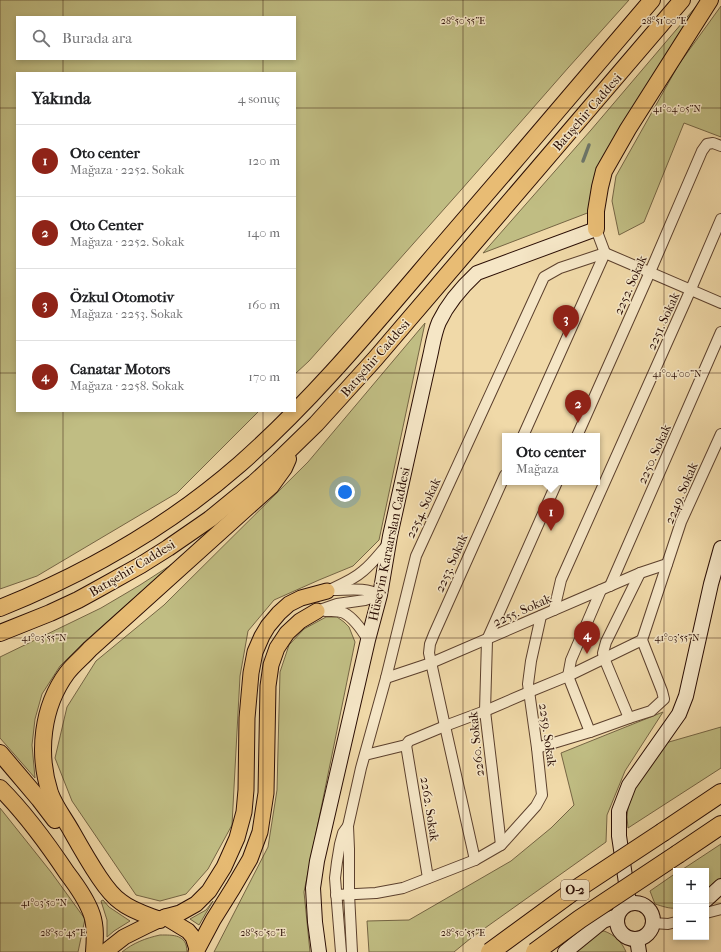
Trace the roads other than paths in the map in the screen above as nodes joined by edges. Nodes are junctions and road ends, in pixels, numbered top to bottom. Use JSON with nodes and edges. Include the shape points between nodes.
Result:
{"nodes":[{"id":1,"x":652,"y":0,"type":"edge"},
{"id":2,"x":682,"y":0,"type":"edge"},
{"id":3,"x":710,"y":0,"type":"edge"},
{"id":4,"x":721,"y":146,"type":"edge"},
{"id":5,"x":721,"y":219,"type":"edge"},
{"id":6,"x":596,"y":229,"type":"junction"},
{"id":7,"x":605,"y":253,"type":"junction"},
{"id":8,"x":650,"y":272,"type":"junction"},
{"id":9,"x":691,"y":290,"type":"junction"},
{"id":10,"x":721,"y":303,"type":"edge"},
{"id":11,"x":721,"y":332,"type":"edge"},
{"id":12,"x":296,"y":410,"type":"edge"},
{"id":13,"x":294,"y":412,"type":"edge"},
{"id":14,"x":524,"y":433,"type":"edge"},
{"id":15,"x":578,"y":433,"type":"edge"},
{"id":16,"x":721,"y":434,"type":"edge"},
{"id":17,"x":294,"y":445,"type":"junction"},
{"id":18,"x":502,"y":482,"type":"edge"},
{"id":19,"x":556,"y":485,"type":"edge"},
{"id":20,"x":389,"y":542,"type":"junction"},
{"id":21,"x":721,"y":548,"type":"edge"},
{"id":22,"x":667,"y":564,"type":"junction"},
{"id":23,"x":718,"y":571,"type":"edge"},
{"id":24,"x":640,"y":573,"type":"junction"},
{"id":25,"x":605,"y":588,"type":"junction"},
{"id":26,"x":327,"y":591,"type":"junction"},
{"id":27,"x":380,"y":595,"type":"junction"},
{"id":28,"x":0,"y":608,"type":"edge"},
{"id":29,"x":554,"y":610,"type":"junction"},
{"id":30,"x":317,"y":611,"type":"junction"},
{"id":31,"x":541,"y":616,"type":"junction"},
{"id":32,"x":0,"y":633,"type":"edge"},
{"id":33,"x":368,"y":640,"type":"junction"},
{"id":34,"x":487,"y":640,"type":"junction"},
{"id":35,"x":642,"y":640,"type":"junction"},
{"id":36,"x":604,"y":658,"type":"junction"},
{"id":37,"x":431,"y":663,"type":"junction"},
{"id":38,"x":568,"y":676,"type":"junction"},
{"id":39,"x":386,"y":678,"type":"junction"},
{"id":40,"x":528,"y":692,"type":"junction"},
{"id":41,"x":485,"y":711,"type":"junction"},
{"id":42,"x":629,"y":718,"type":"junction"},
{"id":43,"x":445,"y":726,"type":"junction"},
{"id":44,"x":590,"y":732,"type":"junction"},
{"id":45,"x":406,"y":745,"type":"junction"},
{"id":46,"x":538,"y":748,"type":"junction"},
{"id":47,"x":0,"y":753,"type":"edge"},
{"id":48,"x":365,"y":754,"type":"junction"},
{"id":49,"x":0,"y":778,"type":"edge"},
{"id":50,"x":0,"y":788,"type":"edge"},
{"id":51,"x":721,"y":793,"type":"edge"},
{"id":52,"x":13,"y":801,"type":"junction"},
{"id":53,"x":721,"y":825,"type":"edge"},
{"id":54,"x":348,"y":826,"type":"junction"},
{"id":55,"x":501,"y":845,"type":"junction"},
{"id":56,"x":83,"y":853,"type":"junction"},
{"id":57,"x":475,"y":860,"type":"junction"},
{"id":58,"x":428,"y":878,"type":"junction"},
{"id":59,"x":721,"y":886,"type":"edge"},
{"id":60,"x":349,"y":894,"type":"junction"},
{"id":61,"x":336,"y":895,"type":"junction"},
{"id":62,"x":709,"y":897,"type":"edge"},
{"id":63,"x":629,"y":903,"type":"junction"},
{"id":64,"x":721,"y":908,"type":"edge"},
{"id":65,"x":709,"y":912,"type":"edge"},
{"id":66,"x":617,"y":916,"type":"junction"},
{"id":67,"x":162,"y":918,"type":"junction"},
{"id":68,"x":653,"y":923,"type":"junction"},
{"id":69,"x":673,"y":923,"type":"edge"},
{"id":70,"x":638,"y":946,"type":"edge"},
{"id":71,"x":197,"y":951,"type":"edge"},
{"id":72,"x":94,"y":952,"type":"edge"},
{"id":73,"x":105,"y":952,"type":"edge"},
{"id":74,"x":319,"y":952,"type":"edge"},
{"id":75,"x":341,"y":952,"type":"edge"},
{"id":76,"x":352,"y":952,"type":"edge"},
{"id":77,"x":490,"y":952,"type":"edge"},
{"id":78,"x":535,"y":952,"type":"edge"},
{"id":79,"x":564,"y":952,"type":"edge"}],
"edges":[{"from":1,"to":12,"type":"highway","name":"Batışehir Caddesi","via":[[371,328]]},
{"from":2,"to":17,"type":"highway","name":"Batışehir Caddesi","via":[[375,359]]},
{"from":3,"to":6,"type":"highway","via":[[628,129],[604,172],[596,210]]},
{"from":4,"to":8,"type":"street","name":"2252. Sokak","via":[[707,144],[702,151]]},
{"from":5,"to":9,"type":"street","name":"2251. Sokak"},
{"from":6,"to":7,"type":"street"},
{"from":6,"to":20,"type":"main road","name":"Hüseyin Karaarslan Caddesi","via":[[477,273],[448,306],[439,323],[431,352]]},
{"from":7,"to":8,"type":"street"},
{"from":7,"to":14,"type":"street"},
{"from":7,"to":39,"type":"street","name":"2254. Sokak","via":[[560,268],[544,277],[416,556]]},
{"from":8,"to":9,"type":"street"},
{"from":8,"to":15,"type":"street","name":"2252. Sokak"},
{"from":9,"to":10,"type":"street"},
{"from":9,"to":29,"type":"street","name":"2251. Sokak","via":[[561,580]]},
{"from":11,"to":25,"type":"street","name":"2250. Sokak"},
{"from":13,"to":28,"type":"highway","name":"Batışehir Caddesi","via":[[258,448],[168,520],[77,574]]},
{"from":16,"to":22,"type":"street","name":"2249. Sokak","via":[[681,522]]},
{"from":17,"to":32,"type":"highway","name":"Batışehir Caddesi","via":[[254,483],[168,548],[78,600]]},
{"from":17,"to":56,"type":"highway","via":[[284,468],[271,486],[79,661],[67,673],[56,691],[46,718],[43,737],[46,778],[56,808]]},
{"from":18,"to":37,"type":"street","name":"2253. Sokak","via":[[430,644]]},
{"from":19,"to":34,"type":"street"},
{"from":20,"to":26,"type":"street","via":[[362,572]]},
{"from":20,"to":27,"type":"main road","name":"Hüseyin Karaarslan Caddesi"},
{"from":21,"to":23,"type":"main road"},
{"from":22,"to":24,"type":"street","name":"2255. Sokak"},
{"from":22,"to":35,"type":"street","name":"2249. Sokak"},
{"from":23,"to":63,"type":"main road","via":[[710,592],[686,696],[679,714],[629,785],[618,812],[618,836]]},
{"from":24,"to":25,"type":"street","name":"2255. Sokak"},
{"from":24,"to":36,"type":"street","via":[[606,642]]},
{"from":25,"to":29,"type":"street","name":"2255. Sokak"},
{"from":25,"to":38,"type":"street","name":"2250. Sokak","via":[[571,660]]},
{"from":26,"to":27,"type":"street","via":[[362,589]]},
{"from":26,"to":67,"type":"main road","via":[[289,604],[278,613],[262,636],[255,652],[251,673],[247,718],[246,790],[244,812],[237,838],[224,867],[209,891],[196,904],[180,913]]},
{"from":27,"to":30,"type":"street","via":[[336,604]]},
{"from":27,"to":33,"type":"main road","name":"Hüseyin Karaarslan Caddesi"},
{"from":29,"to":31,"type":"street","name":"2255. Sokak"},
{"from":30,"to":33,"type":"street","via":[[344,612],[356,622]]},
{"from":30,"to":71,"type":"main road","via":[[287,633],[277,648],[271,664],[268,686],[266,793],[260,832],[250,859]]},
{"from":31,"to":34,"type":"street","name":"2255. Sokak"},
{"from":31,"to":40,"type":"street","name":"2259. Sokak","via":[[530,661]]},
{"from":33,"to":74,"type":"main road","name":"Hüseyin Karaarslan Caddesi","via":[[313,888]]},
{"from":34,"to":37,"type":"street","name":"2255. Sokak"},
{"from":34,"to":41,"type":"street","name":"2260. Sokak"},
{"from":35,"to":36,"type":"street"},
{"from":35,"to":42,"type":"street","via":[[664,699],[651,711]]},
{"from":36,"to":38,"type":"street"},
{"from":36,"to":42,"type":"street"},
{"from":37,"to":39,"type":"street","name":"2255. Sokak"},
{"from":37,"to":43,"type":"street","name":"2253. Sokak"},
{"from":38,"to":40,"type":"street"},
{"from":38,"to":44,"type":"street"},
{"from":39,"to":48,"type":"street","name":"2254. Sokak"},
{"from":40,"to":41,"type":"street"},
{"from":40,"to":46,"type":"street","name":"2259. Sokak"},
{"from":41,"to":43,"type":"street"},
{"from":41,"to":55,"type":"street","name":"2260. Sokak"},
{"from":42,"to":44,"type":"street"},
{"from":43,"to":45,"type":"street","via":[[409,741]]},
{"from":43,"to":57,"type":"street","name":"2253. Sokak"},
{"from":44,"to":46,"type":"street"},
{"from":45,"to":48,"type":"street"},
{"from":45,"to":58,"type":"street","name":"2262. Sokak"},
{"from":46,"to":55,"type":"street","name":"2259. Sokak","via":[[542,794],[536,806]]},
{"from":47,"to":56,"type":"highway"},
{"from":48,"to":54,"type":"street","name":"2254. Sokak"},
{"from":49,"to":52,"type":"highway"},
{"from":50,"to":52,"type":"highway"},
{"from":51,"to":77,"type":"highway","number":"O-2","bridge":true,"via":[[572,892]]},
{"from":52,"to":72,"type":"highway","via":[[44,840],[88,904],[96,931]]},
{"from":53,"to":78,"type":"highway","number":"O-2","bridge":true},
{"from":54,"to":60,"type":"street"},
{"from":54,"to":61,"type":"street","via":[[343,833],[336,862]]},
{"from":55,"to":57,"type":"street","name":"2259. Sokak"},
{"from":56,"to":67,"type":"highway","via":[[120,902]]},
{"from":57,"to":58,"type":"street","name":"2259. Sokak"},
{"from":58,"to":60,"type":"street","name":"2259. Sokak","via":[[403,888]]},
{"from":59,"to":62,"type":"main road"},
{"from":60,"to":61,"type":"street","name":"2259. Sokak"},
{"from":60,"to":76,"type":"street"},
{"from":61,"to":75,"type":"street"},
{"from":63,"to":66,"type":"main road"},
{"from":63,"to":68,"type":"main road","via":[[647,906],[651,911]]},
{"from":64,"to":65,"type":"street"},
{"from":66,"to":70,"type":"main road","via":[[616,922],[620,932]]},
{"from":66,"to":79,"type":"main road","via":[[603,922]]},
{"from":67,"to":71,"type":"main road","via":[[188,931]]},
{"from":67,"to":73,"type":"main road","via":[[124,937]]},
{"from":68,"to":69,"type":"street"},
{"from":68,"to":70,"type":"main road","via":[[652,929]]}]}
